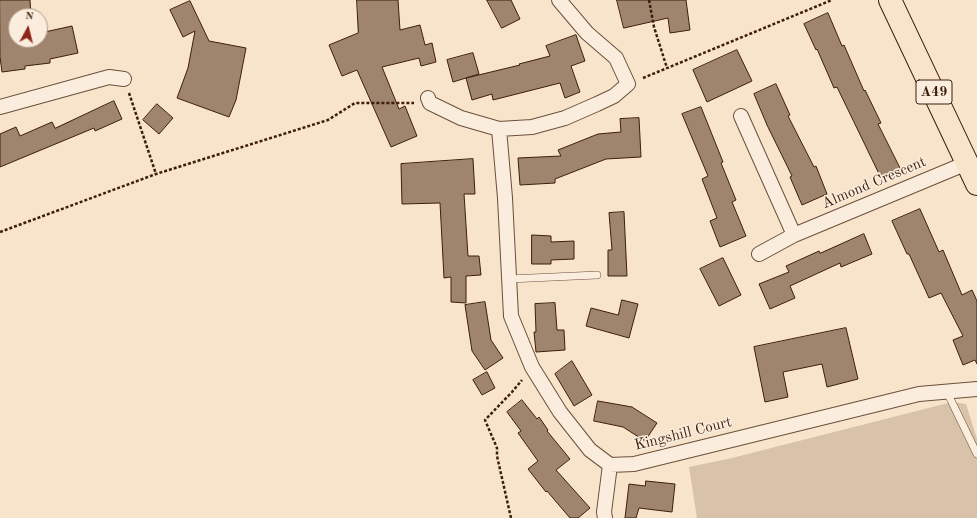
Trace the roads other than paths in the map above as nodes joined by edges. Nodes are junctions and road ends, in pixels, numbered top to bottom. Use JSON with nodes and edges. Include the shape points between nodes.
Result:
{"nodes":[{"id":1,"x":559,"y":0,"type":"edge"},
{"id":2,"x":890,"y":0,"type":"edge"},
{"id":3,"x":124,"y":79,"type":"road end"},
{"id":4,"x":429,"y":101,"type":"road end"},
{"id":5,"x":0,"y":107,"type":"edge"},
{"id":6,"x":741,"y":116,"type":"dead end"},
{"id":7,"x":499,"y":129,"type":"junction"},
{"id":8,"x":967,"y":163,"type":"junction"},
{"id":9,"x":977,"y":184,"type":"edge"},
{"id":10,"x":794,"y":235,"type":"junction"},
{"id":11,"x":759,"y":254,"type":"dead end"},
{"id":12,"x":597,"y":275,"type":"dead end"},
{"id":13,"x":509,"y":279,"type":"junction"},
{"id":14,"x":977,"y":389,"type":"edge"},
{"id":15,"x":947,"y":392,"type":"junction"},
{"id":16,"x":977,"y":454,"type":"edge"},
{"id":17,"x":610,"y":465,"type":"junction"},
{"id":18,"x":605,"y":518,"type":"edge"}],
"edges":[{"from":1,"to":7,"type":"street","via":[[587,34],[616,58],[628,84],[614,96],[565,118],[532,127]]},
{"from":2,"to":8,"type":"highway","number":"A49"},
{"from":3,"to":5,"type":"street","via":[[109,77]]},
{"from":4,"to":7,"type":"street","via":[[460,118]]},
{"from":6,"to":10,"type":"street"},
{"from":7,"to":13,"type":"street"},
{"from":8,"to":9,"type":"highway","number":"A49"},
{"from":8,"to":10,"type":"street","name":"Almond Crescent"},
{"from":10,"to":11,"type":"street","name":"Almond Crescent"},
{"from":12,"to":13,"type":"lane"},
{"from":13,"to":17,"type":"street","via":[[511,316],[532,367],[560,412],[590,450]]},
{"from":14,"to":15,"type":"street","name":"Kingshill Court"},
{"from":15,"to":16,"type":"lane"},
{"from":15,"to":17,"type":"street","name":"Kingshill Court","via":[[919,394],[634,464]]},
{"from":17,"to":18,"type":"street"}]}
